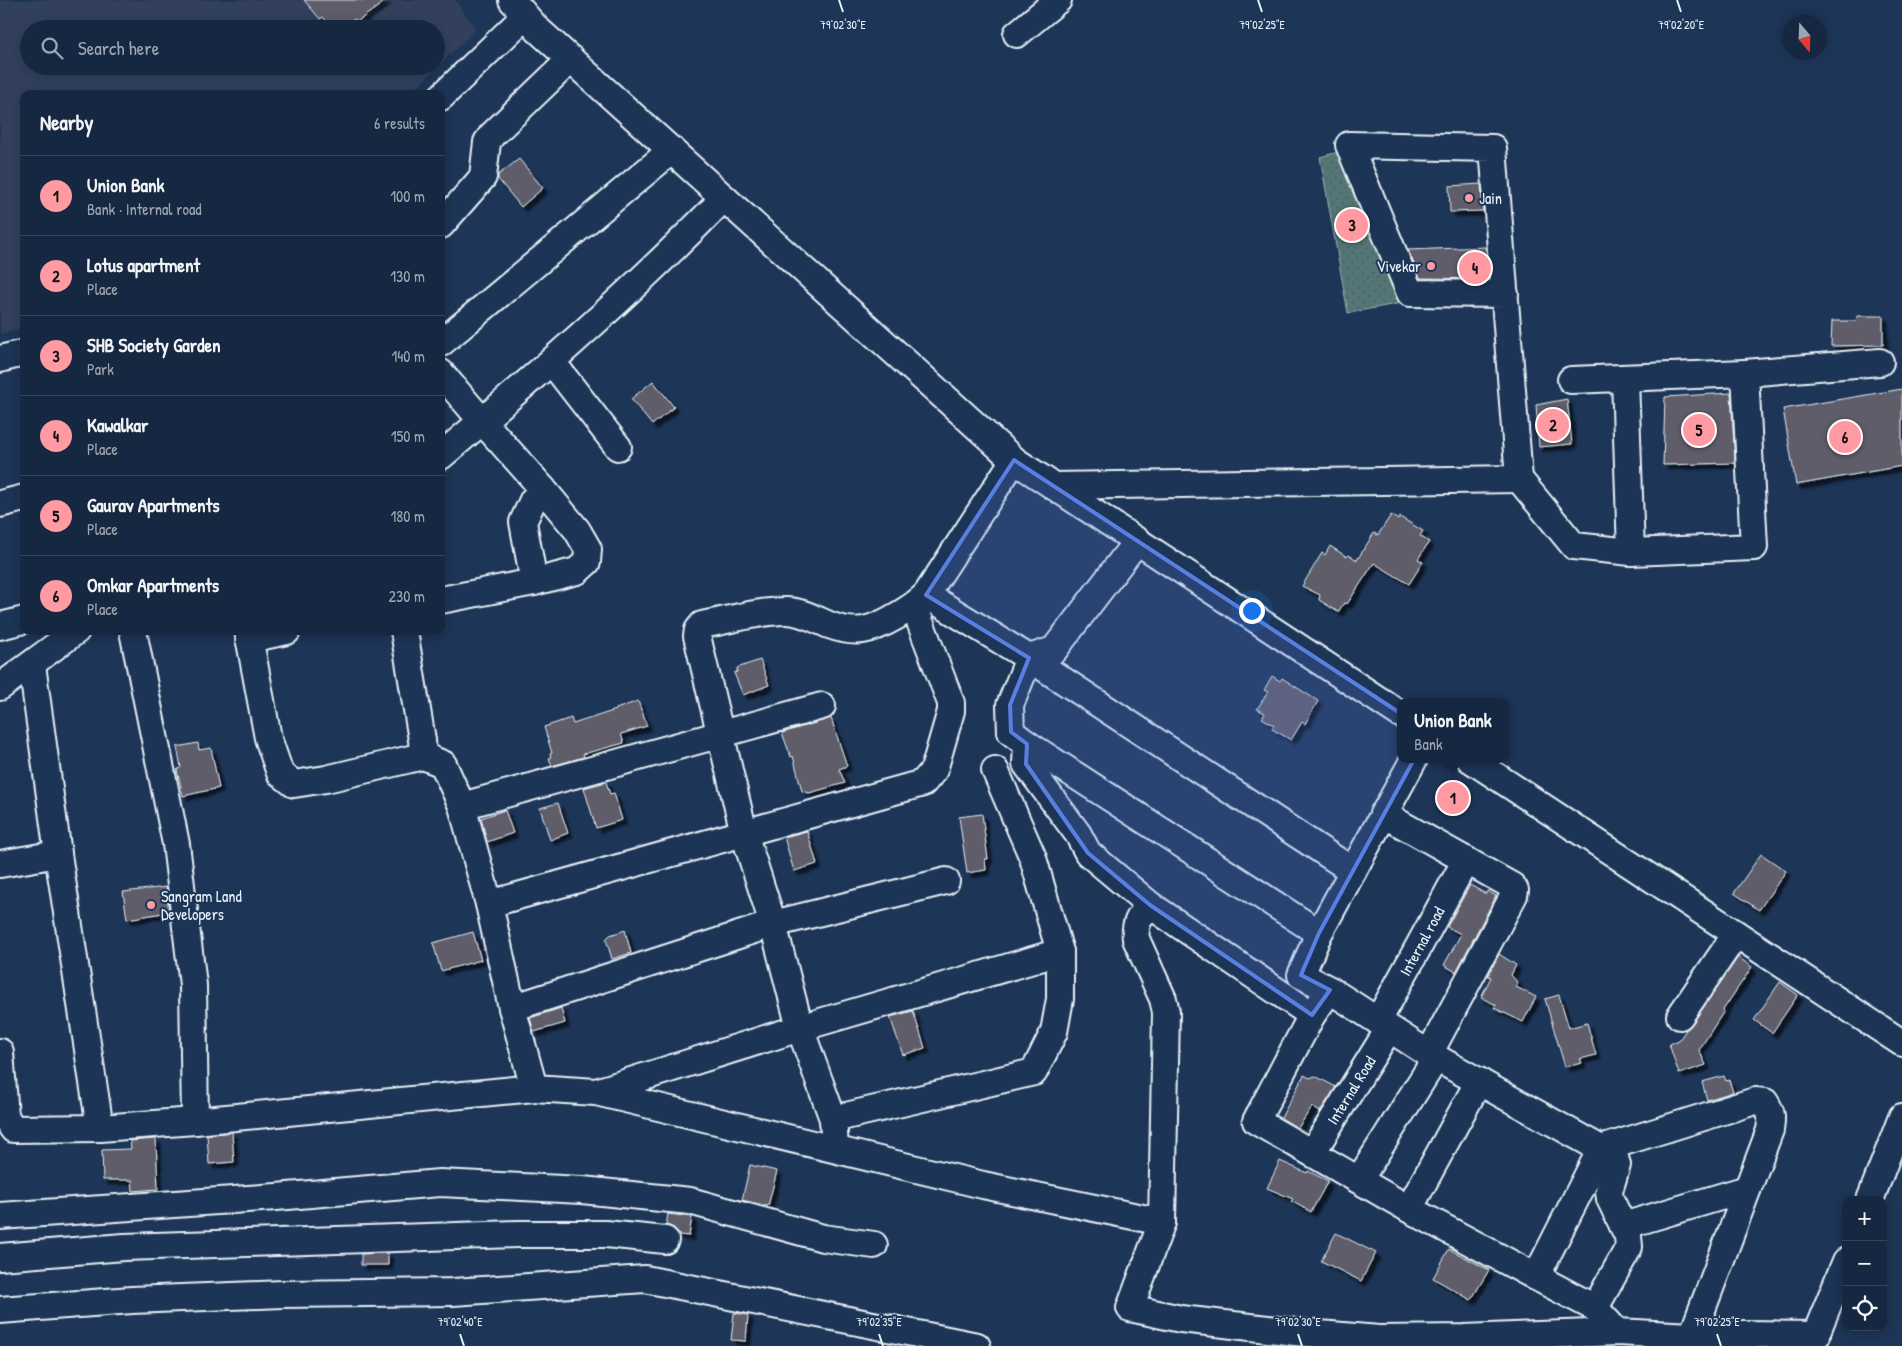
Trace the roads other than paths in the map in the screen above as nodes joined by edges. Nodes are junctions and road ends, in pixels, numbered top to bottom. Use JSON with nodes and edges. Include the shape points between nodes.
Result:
{"nodes":[{"id":1,"x":1058,"y":0,"type":"edge"},
{"id":2,"x":518,"y":8,"type":"edge"},
{"id":3,"x":1017,"y":34,"type":"dead end"},
{"id":4,"x":571,"y":59,"type":"junction"},
{"id":5,"x":445,"y":92,"type":"edge"},
{"id":6,"x":672,"y":150,"type":"junction"},
{"id":7,"x":724,"y":198,"type":"junction"},
{"id":8,"x":445,"y":220,"type":"edge"},
{"id":9,"x":1505,"y":294,"type":"junction"},
{"id":10,"x":445,"y":340,"type":"edge"},
{"id":11,"x":20,"y":354,"type":"edge"},
{"id":12,"x":0,"y":359,"type":"edge"},
{"id":13,"x":552,"y":362,"type":"junction"},
{"id":14,"x":1880,"y":362,"type":"dead end"},
{"id":15,"x":1745,"y":373,"type":"junction"},
{"id":16,"x":445,"y":378,"type":"edge"},
{"id":17,"x":1625,"y":379,"type":"junction"},
{"id":18,"x":1570,"y":380,"type":"dead end"},
{"id":19,"x":482,"y":421,"type":"junction"},
{"id":20,"x":618,"y":447,"type":"dead end"},
{"id":21,"x":445,"y":453,"type":"edge"},
{"id":22,"x":1014,"y":460,"type":"junction"},
{"id":23,"x":1520,"y":479,"type":"junction"},
{"id":24,"x":1054,"y":486,"type":"junction"},
{"id":25,"x":543,"y":489,"type":"junction"},
{"id":26,"x":20,"y":499,"type":"edge"},
{"id":27,"x":0,"y":504,"type":"edge"},
{"id":28,"x":1137,"y":541,"type":"junction"},
{"id":29,"x":1630,"y":552,"type":"junction"},
{"id":30,"x":534,"y":582,"type":"junction"},
{"id":31,"x":445,"y":599,"type":"edge"},
{"id":32,"x":920,"y":601,"type":"junction"},
{"id":33,"x":20,"y":621,"type":"edge"},
{"id":34,"x":0,"y":626,"type":"edge"},
{"id":35,"x":71,"y":635,"type":"edge"},
{"id":36,"x":134,"y":635,"type":"edge"},
{"id":37,"x":249,"y":635,"type":"edge"},
{"id":38,"x":405,"y":635,"type":"edge"},
{"id":39,"x":1029,"y":658,"type":"junction"},
{"id":40,"x":32,"y":665,"type":"junction"},
{"id":41,"x":0,"y":687,"type":"edge"},
{"id":42,"x":822,"y":706,"type":"dead end"},
{"id":43,"x":1397,"y":712,"type":"edge"},
{"id":44,"x":720,"y":736,"type":"junction"},
{"id":45,"x":1026,"y":744,"type":"junction"},
{"id":46,"x":423,"y":756,"type":"junction"},
{"id":47,"x":1412,"y":763,"type":"edge"},
{"id":48,"x":1476,"y":763,"type":"edge"},
{"id":49,"x":996,"y":770,"type":"dead end"},
{"id":50,"x":462,"y":806,"type":"junction"},
{"id":51,"x":1383,"y":814,"type":"junction"},
{"id":52,"x":744,"y":833,"type":"junction"},
{"id":53,"x":58,"y":854,"type":"junction"},
{"id":54,"x":1466,"y":860,"type":"junction"},
{"id":55,"x":0,"y":864,"type":"edge"},
{"id":56,"x":1352,"y":872,"type":"junction"},
{"id":57,"x":946,"y":881,"type":"dead end"},
{"id":58,"x":489,"y":904,"type":"junction"},
{"id":59,"x":1150,"y":905,"type":"junction"},
{"id":60,"x":773,"y":924,"type":"junction"},
{"id":61,"x":1319,"y":933,"type":"junction"},
{"id":62,"x":1736,"y":934,"type":"junction"},
{"id":63,"x":1060,"y":952,"type":"junction"},
{"id":64,"x":1330,"y":990,"type":"junction"},
{"id":65,"x":512,"y":1008,"type":"junction"},
{"id":66,"x":1312,"y":1015,"type":"junction"},
{"id":67,"x":1680,"y":1016,"type":"dead end"},
{"id":68,"x":1384,"y":1025,"type":"junction"},
{"id":69,"x":800,"y":1028,"type":"junction"},
{"id":70,"x":1902,"y":1043,"type":"edge"},
{"id":71,"x":0,"y":1052,"type":"edge"},
{"id":72,"x":1433,"y":1056,"type":"junction"},
{"id":73,"x":1479,"y":1081,"type":"junction"},
{"id":74,"x":534,"y":1088,"type":"junction"},
{"id":75,"x":596,"y":1092,"type":"junction"},
{"id":76,"x":2,"y":1117,"type":"edge"},
{"id":77,"x":1902,"y":1117,"type":"edge"},
{"id":78,"x":833,"y":1119,"type":"junction"},
{"id":79,"x":194,"y":1121,"type":"junction"},
{"id":80,"x":100,"y":1128,"type":"junction"},
{"id":81,"x":835,"y":1148,"type":"junction"},
{"id":82,"x":1607,"y":1148,"type":"junction"},
{"id":83,"x":1312,"y":1153,"type":"junction"},
{"id":84,"x":1359,"y":1180,"type":"junction"},
{"id":85,"x":1748,"y":1190,"type":"junction"},
{"id":86,"x":1872,"y":1196,"type":"edge"},
{"id":87,"x":1409,"y":1208,"type":"junction"},
{"id":88,"x":0,"y":1216,"type":"edge"},
{"id":89,"x":1162,"y":1222,"type":"junction"},
{"id":90,"x":1624,"y":1226,"type":"junction"},
{"id":91,"x":665,"y":1240,"type":"dead end"},
{"id":92,"x":874,"y":1245,"type":"dead end"},
{"id":93,"x":0,"y":1257,"type":"edge"},
{"id":94,"x":1842,"y":1271,"type":"edge"},
{"id":95,"x":1536,"y":1277,"type":"junction"},
{"id":96,"x":1595,"y":1308,"type":"junction"},
{"id":97,"x":0,"y":1310,"type":"edge"},
{"id":98,"x":1617,"y":1332,"type":"junction"},
{"id":99,"x":1692,"y":1336,"type":"junction"},
{"id":100,"x":1737,"y":1340,"type":"edge"},
{"id":101,"x":1814,"y":1340,"type":"edge"},
{"id":102,"x":976,"y":1346,"type":"edge"}],
"edges":[{"from":1,"to":3,"type":"street"},
{"from":2,"to":4,"type":"street"},
{"from":2,"to":5,"type":"street"},
{"from":4,"to":6,"type":"street"},
{"from":4,"to":8,"type":"street","via":[[492,135],[487,142],[483,177]]},
{"from":6,"to":7,"type":"street"},
{"from":6,"to":10,"type":"street"},
{"from":7,"to":13,"type":"street","via":[[661,262]]},
{"from":7,"to":22,"type":"street"},
{"from":9,"to":9,"type":"street","via":[[1493,148],[1350,145],[1410,293]]},
{"from":9,"to":23,"type":"street"},
{"from":11,"to":12,"type":"street"},
{"from":13,"to":19,"type":"street"},
{"from":13,"to":20,"type":"street"},
{"from":14,"to":15,"type":"street"},
{"from":15,"to":17,"type":"street"},
{"from":15,"to":29,"type":"street","via":[[1754,547]]},
{"from":16,"to":19,"type":"street"},
{"from":17,"to":18,"type":"street"},
{"from":17,"to":29,"type":"street"},
{"from":19,"to":21,"type":"street"},
{"from":19,"to":25,"type":"street"},
{"from":22,"to":24,"type":"street"},
{"from":22,"to":32,"type":"street"},
{"from":23,"to":24,"type":"street"},
{"from":23,"to":29,"type":"street","via":[[1574,546]]},
{"from":24,"to":28,"type":"street"},
{"from":25,"to":30,"type":"street","via":[[533,500],[523,522]]},
{"from":25,"to":30,"type":"street","via":[[577,530],[588,549],[587,562],[577,571]]},
{"from":26,"to":27,"type":"street"},
{"from":28,"to":39,"type":"street","via":[[1054,650]]},
{"from":28,"to":43,"type":"street"},
{"from":30,"to":31,"type":"street"},
{"from":32,"to":39,"type":"street"},
{"from":32,"to":44,"type":"street","via":[[862,631],[848,630],[786,611],[702,625],[697,636]]},
{"from":32,"to":52,"type":"street","via":[[951,711],[930,777],[923,782]]},
{"from":33,"to":34,"type":"street"},
{"from":35,"to":40,"type":"street"},
{"from":36,"to":79,"type":"street","via":[[176,844],[192,976]]},
{"from":37,"to":46,"type":"street","via":[[268,738],[280,773],[294,784]]},
{"from":38,"to":46,"type":"street"},
{"from":39,"to":45,"type":"street","via":[[1010,706],[1011,732]]},
{"from":39,"to":56,"type":"street"},
{"from":40,"to":41,"type":"street"},
{"from":40,"to":53,"type":"street"},
{"from":42,"to":44,"type":"street"},
{"from":44,"to":50,"type":"street"},
{"from":44,"to":52,"type":"street"},
{"from":45,"to":59,"type":"street","via":[[1026,764],[1078,834],[1088,853]]},
{"from":45,"to":61,"type":"street"},
{"from":46,"to":50,"type":"street","via":[[443,764]]},
{"from":47,"to":51,"type":"street"},
{"from":48,"to":62,"type":"street"},
{"from":49,"to":63,"type":"street","via":[[1033,858]]},
{"from":50,"to":58,"type":"street"},
{"from":51,"to":54,"type":"street"},
{"from":51,"to":56,"type":"street"},
{"from":52,"to":58,"type":"street"},
{"from":52,"to":60,"type":"street"},
{"from":53,"to":55,"type":"street"},
{"from":53,"to":80,"type":"street"},
{"from":54,"to":68,"type":"street","name":"Internal road"},
{"from":54,"to":72,"type":"street","via":[[1512,886],[1514,895]]},
{"from":56,"to":61,"type":"street"},
{"from":57,"to":60,"type":"street"},
{"from":58,"to":65,"type":"street"},
{"from":59,"to":66,"type":"street"},
{"from":59,"to":89,"type":"street","via":[[1134,929],[1166,1012]]},
{"from":60,"to":65,"type":"street"},
{"from":60,"to":69,"type":"street"},
{"from":61,"to":64,"type":"street","via":[[1300,975]]},
{"from":62,"to":67,"type":"street"},
{"from":62,"to":70,"type":"street"},
{"from":63,"to":69,"type":"street"},
{"from":63,"to":78,"type":"street","via":[[1060,999],[1054,1032],[1034,1072]]},
{"from":64,"to":66,"type":"street"},
{"from":64,"to":68,"type":"street"},
{"from":65,"to":74,"type":"street"},
{"from":66,"to":83,"type":"street","via":[[1256,1121]]},
{"from":68,"to":72,"type":"street"},
{"from":68,"to":83,"type":"street","name":"Internal Road"},
{"from":69,"to":75,"type":"street"},
{"from":69,"to":78,"type":"street"},
{"from":71,"to":76,"type":"street"},
{"from":72,"to":73,"type":"street"},
{"from":72,"to":84,"type":"street"},
{"from":73,"to":82,"type":"street"},
{"from":73,"to":87,"type":"street"},
{"from":74,"to":75,"type":"street"},
{"from":74,"to":79,"type":"street"},
{"from":75,"to":81,"type":"street"},
{"from":76,"to":80,"type":"street","via":[[12,1129]]},
{"from":77,"to":86,"type":"street"},
{"from":78,"to":81,"type":"street"},
{"from":79,"to":80,"type":"street"},
{"from":81,"to":89,"type":"street","via":[[982,1184]]},
{"from":82,"to":85,"type":"street","via":[[1755,1101],[1765,1102],[1771,1110],[1771,1124]]},
{"from":82,"to":90,"type":"street","via":[[1617,1165],[1609,1191]]},
{"from":82,"to":95,"type":"street"},
{"from":83,"to":84,"type":"street"},
{"from":84,"to":87,"type":"street"},
{"from":85,"to":90,"type":"street"},
{"from":85,"to":99,"type":"street"},
{"from":87,"to":95,"type":"street"},
{"from":88,"to":92,"type":"street","via":[[440,1183],[582,1190],[690,1201],[823,1238]]},
{"from":89,"to":98,"type":"street","via":[[1130,1308],[1181,1319],[1379,1339]]},
{"from":90,"to":96,"type":"street","via":[[1629,1247]]},
{"from":91,"to":93,"type":"street","via":[[606,1234],[527,1234],[124,1247]]},
{"from":94,"to":101,"type":"street"},
{"from":95,"to":96,"type":"street"},
{"from":96,"to":98,"type":"street"},
{"from":97,"to":102,"type":"street","via":[[132,1300],[453,1292],[645,1280]]},
{"from":98,"to":99,"type":"street"},
{"from":99,"to":100,"type":"street"},
{"from":100,"to":101,"type":"street"}]}
